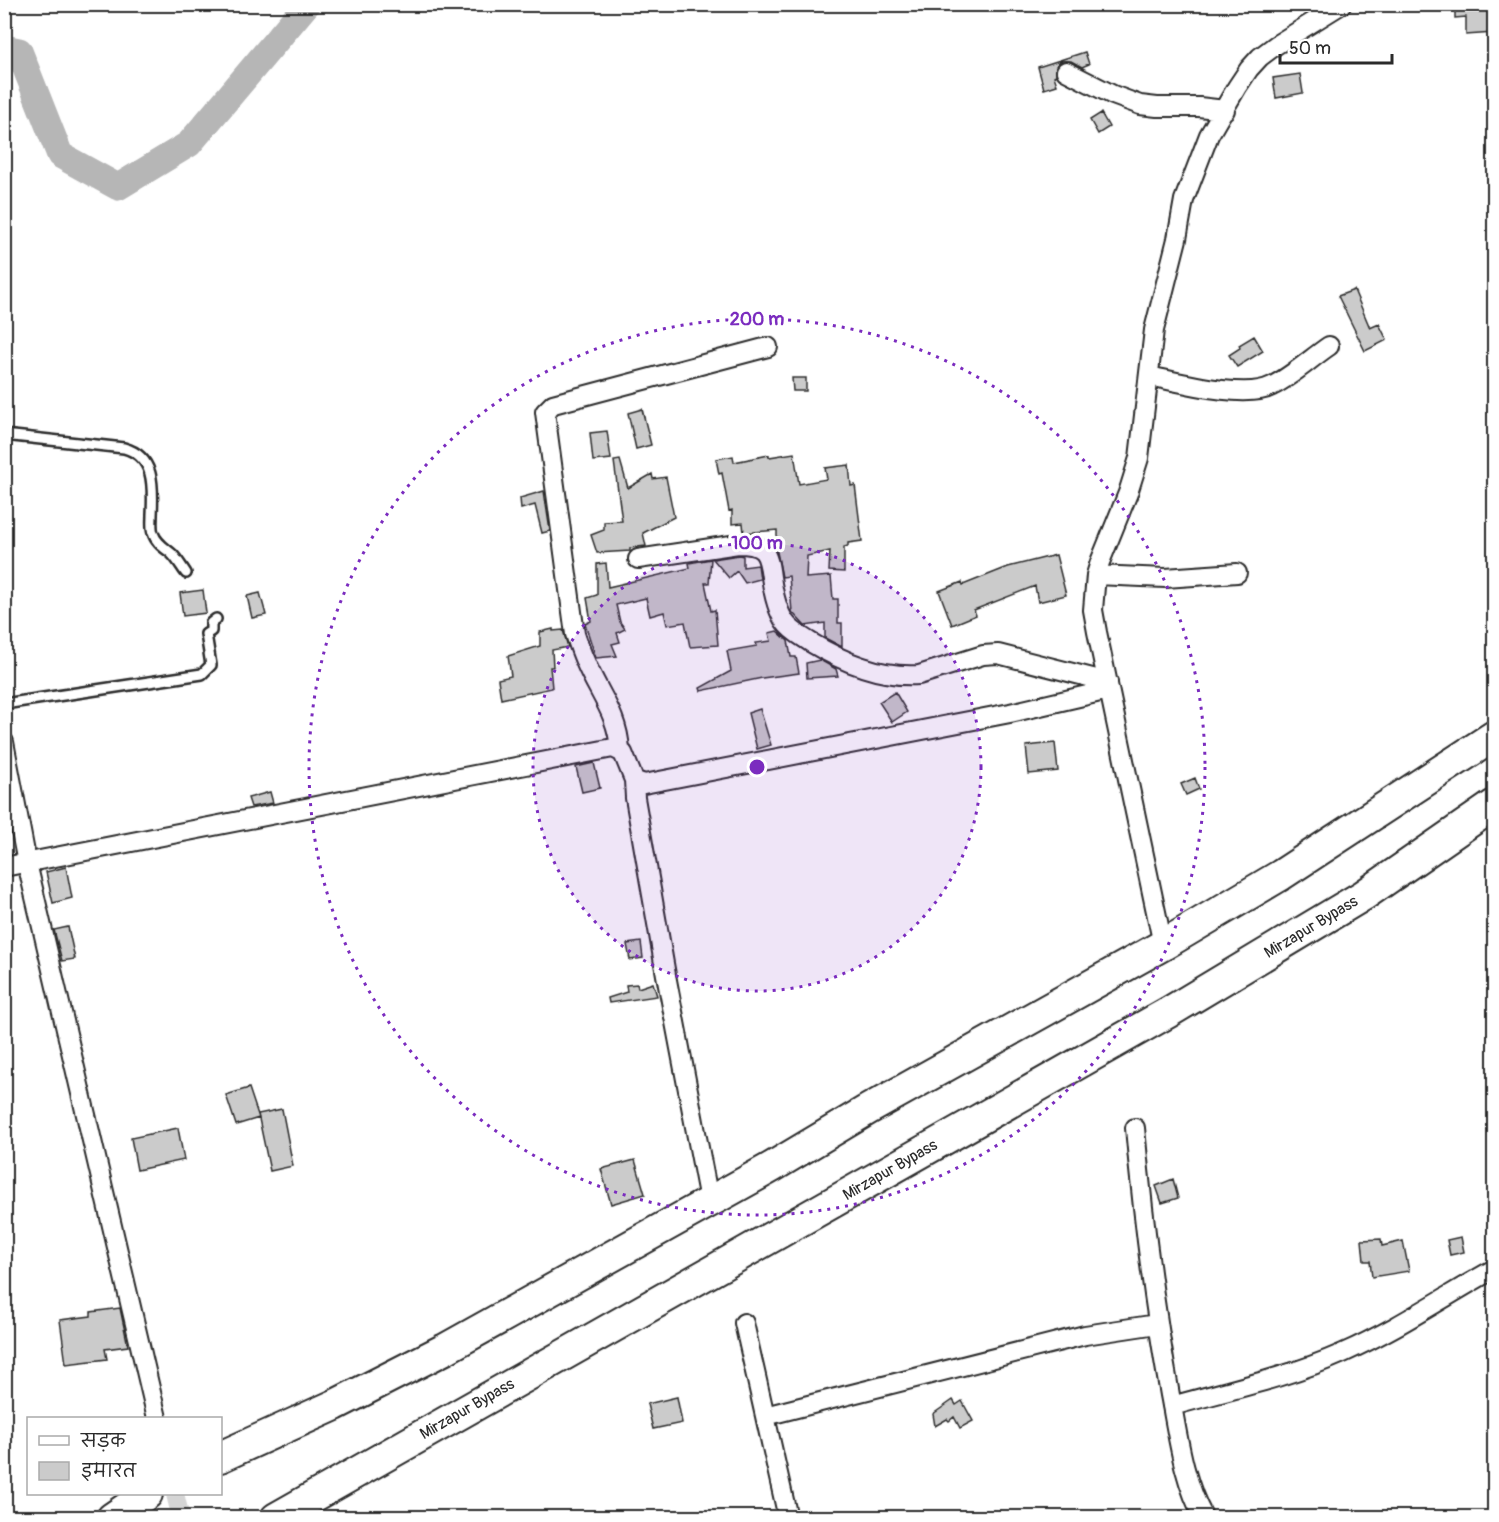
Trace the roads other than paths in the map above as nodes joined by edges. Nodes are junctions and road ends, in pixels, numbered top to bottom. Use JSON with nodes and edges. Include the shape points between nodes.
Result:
{"nodes":[{"id":1,"x":1342,"y":4,"type":"edge"},
{"id":2,"x":1066,"y":71,"type":"dead end"},
{"id":3,"x":1225,"y":110,"type":"junction"},
{"id":4,"x":1329,"y":346,"type":"dead end"},
{"id":5,"x":768,"y":347,"type":"dead end"},
{"id":6,"x":1149,"y":376,"type":"junction"},
{"id":7,"x":4,"y":435,"type":"edge"},
{"id":8,"x":638,"y":559,"type":"dead end"},
{"id":9,"x":186,"y":573,"type":"dead end"},
{"id":10,"x":1238,"y":573,"type":"dead end"},
{"id":11,"x":1096,"y":575,"type":"junction"},
{"id":12,"x":216,"y":619,"type":"dead end"},
{"id":13,"x":1108,"y":686,"type":"junction"},
{"id":14,"x":4,"y":704,"type":"edge"},
{"id":15,"x":1494,"y":736,"type":"edge"},
{"id":16,"x":4,"y":742,"type":"edge"},
{"id":17,"x":620,"y":750,"type":"junction"},
{"id":18,"x":633,"y":780,"type":"junction"},
{"id":19,"x":1494,"y":804,"type":"edge"},
{"id":20,"x":27,"y":863,"type":"junction"},
{"id":21,"x":4,"y":867,"type":"edge"},
{"id":22,"x":1163,"y":945,"type":"junction"},
{"id":23,"x":1135,"y":1128,"type":"dead end"},
{"id":24,"x":708,"y":1195,"type":"dead end"},
{"id":25,"x":1494,"y":1269,"type":"edge"},
{"id":26,"x":744,"y":1323,"type":"dead end"},
{"id":27,"x":1157,"y":1324,"type":"junction"},
{"id":28,"x":1173,"y":1406,"type":"junction"},
{"id":29,"x":765,"y":1416,"type":"junction"},
{"id":30,"x":157,"y":1417,"type":"edge"},
{"id":31,"x":222,"y":1456,"type":"edge"},
{"id":32,"x":146,"y":1495,"type":"edge"},
{"id":33,"x":112,"y":1518,"type":"edge"},
{"id":34,"x":276,"y":1518,"type":"edge"},
{"id":35,"x":788,"y":1518,"type":"edge"},
{"id":36,"x":1204,"y":1518,"type":"edge"}],
"edges":[{"from":1,"to":3,"type":"street","via":[[1260,57]]},
{"from":2,"to":3,"type":"street","via":[[1140,105]]},
{"from":3,"to":6,"type":"street","via":[[1209,135],[1184,200],[1154,330]]},
{"from":4,"to":6,"type":"street","via":[[1272,387],[1259,391],[1239,392]]},
{"from":5,"to":17,"type":"street","via":[[553,404],[545,412],[575,634],[614,720]]},
{"from":6,"to":11,"type":"street","via":[[1139,458]]},
{"from":7,"to":9,"type":"lane","via":[[124,448],[142,456],[150,475],[153,533]]},
{"from":8,"to":13,"type":"street","via":[[738,544],[760,548],[768,556],[787,624],[834,656],[867,669],[919,675],[998,654]]},
{"from":10,"to":11,"type":"street","via":[[1165,578]]},
{"from":11,"to":13,"type":"street","via":[[1093,610]]},
{"from":12,"to":14,"type":"lane","via":[[206,633],[211,665],[202,674]]},
{"from":13,"to":18,"type":"street","via":[[1010,713],[644,784]]},
{"from":13,"to":22,"type":"street"},
{"from":15,"to":22,"type":"highway","via":[[1281,875]]},
{"from":16,"to":20,"type":"street"},
{"from":17,"to":18,"type":"street"},
{"from":17,"to":20,"type":"street","via":[[613,748]]},
{"from":18,"to":24,"type":"street"},
{"from":19,"to":34,"type":"highway","name":"Mirzapur Bypass","via":[[1364,895],[1169,1012]]},
{"from":20,"to":21,"type":"street"},
{"from":20,"to":30,"type":"street"},
{"from":22,"to":31,"type":"highway","via":[[446,1349]]},
{"from":23,"to":27,"type":"street"},
{"from":25,"to":28,"type":"street","via":[[1344,1353]]},
{"from":26,"to":29,"type":"street"},
{"from":27,"to":28,"type":"street"},
{"from":27,"to":29,"type":"street","via":[[1085,1335]]},
{"from":28,"to":36,"type":"street","via":[[1189,1483]]},
{"from":29,"to":35,"type":"street"},
{"from":32,"to":33,"type":"highway"}]}
